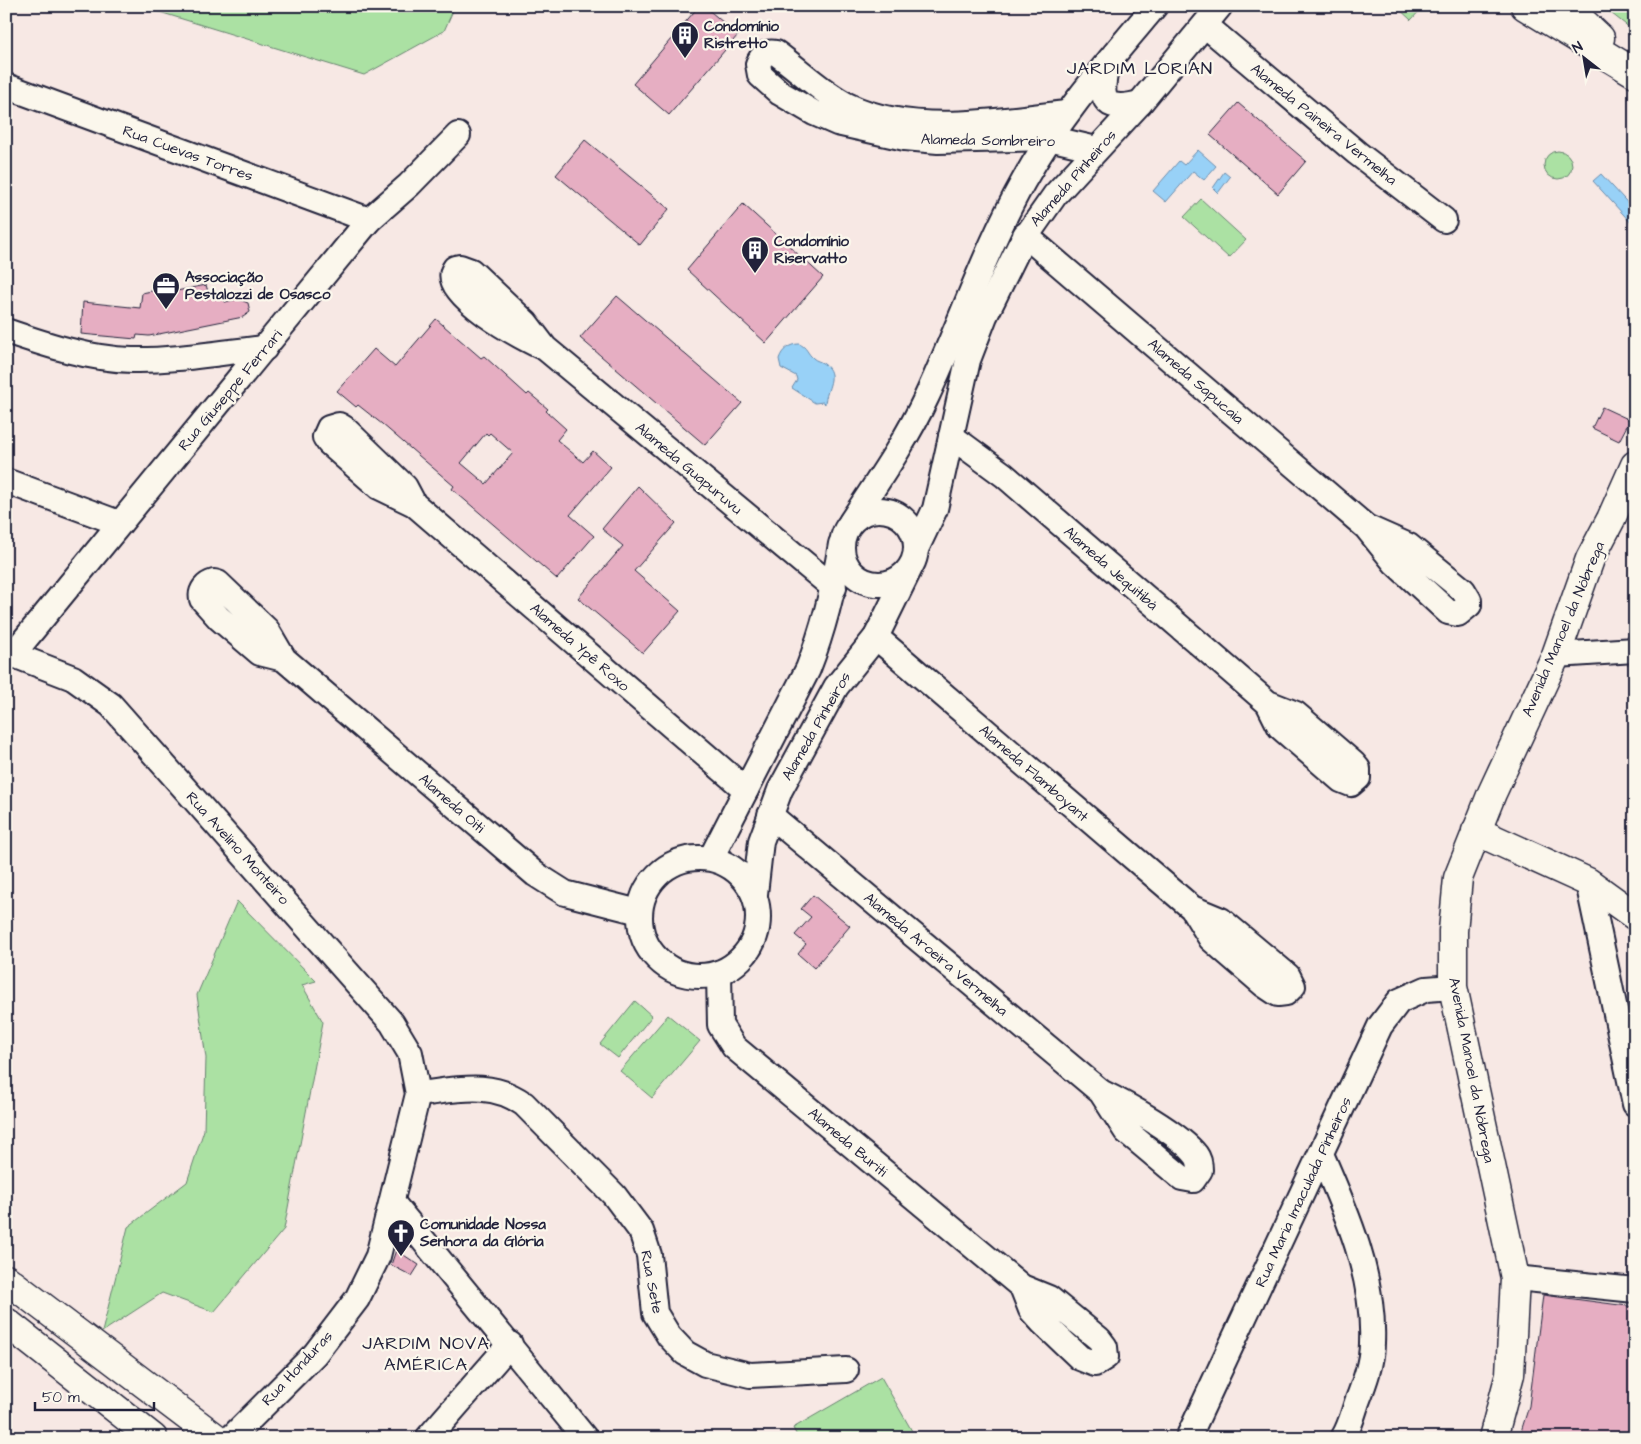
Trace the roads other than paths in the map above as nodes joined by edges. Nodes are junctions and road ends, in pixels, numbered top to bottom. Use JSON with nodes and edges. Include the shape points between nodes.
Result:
{"nodes":[{"id":1,"x":1154,"y":6,"type":"edge"},
{"id":2,"x":1220,"y":6,"type":"edge"},
{"id":3,"x":1525,"y":6,"type":"edge"},
{"id":4,"x":1566,"y":6,"type":"edge"},
{"id":5,"x":1205,"y":25,"type":"junction"},
{"id":6,"x":1107,"y":64,"type":"junction"},
{"id":7,"x":1635,"y":71,"type":"edge"},
{"id":8,"x":6,"y":86,"type":"edge"},
{"id":9,"x":829,"y":94,"type":"junction"},
{"id":10,"x":1140,"y":103,"type":"junction"},
{"id":11,"x":814,"y":113,"type":"junction"},
{"id":12,"x":1066,"y":114,"type":"junction"},
{"id":13,"x":458,"y":135,"type":"dead end"},
{"id":14,"x":1049,"y":138,"type":"junction"},
{"id":15,"x":1096,"y":149,"type":"junction"},
{"id":16,"x":369,"y":220,"type":"junction"},
{"id":17,"x":1444,"y":220,"type":"dead end"},
{"id":18,"x":1025,"y":234,"type":"junction"},
{"id":19,"x":6,"y":331,"type":"edge"},
{"id":20,"x":265,"y":348,"type":"junction"},
{"id":21,"x":545,"y":348,"type":"dead end"},
{"id":22,"x":951,"y":436,"type":"junction"},
{"id":23,"x":1635,"y":465,"type":"edge"},
{"id":24,"x":6,"y":481,"type":"edge"},
{"id":25,"x":414,"y":504,"type":"dead end"},
{"id":26,"x":851,"y":522,"type":"junction"},
{"id":27,"x":119,"y":523,"type":"junction"},
{"id":28,"x":1366,"y":527,"type":"dead end"},
{"id":29,"x":841,"y":544,"type":"junction"},
{"id":30,"x":917,"y":547,"type":"junction"},
{"id":31,"x":908,"y":570,"type":"junction"},
{"id":32,"x":834,"y":588,"type":"junction"},
{"id":33,"x":876,"y":637,"type":"junction"},
{"id":34,"x":10,"y":653,"type":"edge"},
{"id":35,"x":1556,"y":655,"type":"junction"},
{"id":36,"x":1630,"y":656,"type":"edge"},
{"id":37,"x":284,"y":658,"type":"dead end"},
{"id":38,"x":1268,"y":703,"type":"dead end"},
{"id":39,"x":746,"y":790,"type":"junction"},
{"id":40,"x":770,"y":815,"type":"junction"},
{"id":41,"x":1476,"y":831,"type":"junction"},
{"id":42,"x":711,"y":858,"type":"junction"},
{"id":43,"x":1588,"y":882,"type":"junction"},
{"id":44,"x":755,"y":894,"type":"junction"},
{"id":45,"x":1192,"y":908,"type":"dead end"},
{"id":46,"x":639,"y":912,"type":"junction"},
{"id":47,"x":1635,"y":916,"type":"edge"},
{"id":48,"x":719,"y":973,"type":"junction"},
{"id":49,"x":1453,"y":987,"type":"junction"},
{"id":50,"x":1101,"y":1092,"type":"dead end"},
{"id":51,"x":418,"y":1094,"type":"junction"},
{"id":52,"x":1635,"y":1104,"type":"edge"},
{"id":53,"x":1321,"y":1154,"type":"junction"},
{"id":54,"x":392,"y":1202,"type":"junction"},
{"id":55,"x":1515,"y":1278,"type":"junction"},
{"id":56,"x":6,"y":1279,"type":"edge"},
{"id":57,"x":1022,"y":1288,"type":"dead end"},
{"id":58,"x":1635,"y":1290,"type":"edge"},
{"id":59,"x":6,"y":1322,"type":"edge"},
{"id":60,"x":510,"y":1344,"type":"junction"},
{"id":61,"x":846,"y":1370,"type":"dead end"},
{"id":62,"x":184,"y":1414,"type":"junction"},
{"id":63,"x":143,"y":1434,"type":"edge"},
{"id":64,"x":216,"y":1438,"type":"edge"},
{"id":65,"x":231,"y":1438,"type":"edge"},
{"id":66,"x":428,"y":1438,"type":"edge"},
{"id":67,"x":585,"y":1438,"type":"edge"},
{"id":68,"x":1188,"y":1438,"type":"edge"},
{"id":69,"x":1343,"y":1438,"type":"edge"},
{"id":70,"x":1494,"y":1438,"type":"edge"}],
"edges":[{"from":1,"to":6,"type":"street","name":"Alameda Pinheiros"},
{"from":2,"to":5,"type":"street","name":"Alameda Pinheiros"},
{"from":3,"to":7,"type":"main road"},
{"from":4,"to":7,"type":"main road"},
{"from":5,"to":10,"type":"street","name":"Alameda Pinheiros"},
{"from":5,"to":17,"type":"street","name":"Alameda Paineira Vermelha","via":[[1357,153]]},
{"from":6,"to":10,"type":"street","via":[[1102,91],[1105,99],[1124,107]]},
{"from":6,"to":12,"type":"street","name":"Alameda Pinheiros"},
{"from":8,"to":16,"type":"street","name":"Rua Cuevas Torres"},
{"from":9,"to":11,"type":"street"},
{"from":9,"to":11,"type":"street","name":"Alameda Sombreiro","via":[[776,54],[769,52],[760,58],[760,75]]},
{"from":9,"to":12,"type":"street","name":"Alameda Sombreiro","via":[[863,111],[907,120],[962,123]]},
{"from":10,"to":15,"type":"street","name":"Alameda Pinheiros"},
{"from":11,"to":14,"type":"street","name":"Alameda Sombreiro","via":[[837,122],[905,138],[938,141]]},
{"from":12,"to":14,"type":"street","name":"Alameda Pinheiros"},
{"from":13,"to":16,"type":"street","name":"Rua Giuseppe Ferrari"},
{"from":14,"to":15,"type":"street","name":"Alameda Sombreiro"},
{"from":14,"to":26,"type":"street","name":"Alameda Pinheiros","via":[[1004,222],[911,427]]},
{"from":15,"to":18,"type":"street","name":"Alameda Pinheiros"},
{"from":16,"to":20,"type":"street","name":"Rua Giuseppe Ferrari"},
{"from":18,"to":22,"type":"street","name":"Alameda Pinheiros","via":[[968,360]]},
{"from":18,"to":28,"type":"street","name":"Alameda Sapucaia"},
{"from":19,"to":20,"type":"street","via":[[102,358],[133,360]]},
{"from":20,"to":27,"type":"street","name":"Rua Giuseppe Ferrari"},
{"from":21,"to":32,"type":"street","name":"Alameda Guapuruvu"},
{"from":22,"to":30,"type":"street","name":"Alameda Pinheiros","via":[[935,509]]},
{"from":22,"to":38,"type":"street","name":"Alameda Jequitibá","via":[[1004,476]]},
{"from":23,"to":35,"type":"main road","name":"Avenida Manoel da Nóbrega","via":[[1590,559]]},
{"from":24,"to":27,"type":"street"},
{"from":25,"to":39,"type":"street","name":"Alameda Ypê Roxo"},
{"from":26,"to":29,"type":"street"},
{"from":26,"to":30,"type":"street","via":[[873,510],[892,512],[908,523],[915,534]]},
{"from":27,"to":34,"type":"street","name":"Rua Giuseppe Ferrari"},
{"from":29,"to":31,"type":"street","via":[[847,567],[865,582],[889,583]]},
{"from":29,"to":32,"type":"street","name":"Alameda Pinheiros"},
{"from":30,"to":31,"type":"street","via":[[915,559]]},
{"from":31,"to":33,"type":"street","name":"Alameda Pinheiros"},
{"from":32,"to":39,"type":"street","name":"Alameda Pinheiros","via":[[808,668]]},
{"from":33,"to":40,"type":"street","name":"Alameda Pinheiros","via":[[836,687],[789,771]]},
{"from":33,"to":45,"type":"street","name":"Alameda Flamboyant"},
{"from":34,"to":51,"type":"street","name":"Rua Avelino Monteiro","via":[[73,678],[111,705],[392,1023],[410,1053]]},
{"from":35,"to":36,"type":"street"},
{"from":35,"to":41,"type":"main road","name":"Avenida Manoel da Nóbrega"},
{"from":37,"to":46,"type":"street","name":"Alameda Oiti","via":[[550,885],[580,899]]},
{"from":39,"to":42,"type":"street","name":"Alameda Pinheiros"},
{"from":40,"to":44,"type":"street","name":"Alameda Pinheiros","via":[[761,842]]},
{"from":40,"to":50,"type":"street","name":"Alameda Aroeira Vermelha"},
{"from":41,"to":43,"type":"main road"},
{"from":41,"to":49,"type":"main road","name":"Avenida Manoel da Nóbrega","via":[[1458,878],[1453,931]]},
{"from":42,"to":44,"type":"street","via":[[730,865]]},
{"from":42,"to":46,"type":"street","via":[[691,858],[666,868],[644,893]]},
{"from":43,"to":47,"type":"main road"},
{"from":43,"to":52,"type":"street"},
{"from":44,"to":48,"type":"street","via":[[759,913],[757,932],[749,949],[736,964]]},
{"from":46,"to":48,"type":"street","via":[[641,932],[649,950],[663,964],[690,975]]},
{"from":48,"to":57,"type":"street","name":"Alameda Buriti","via":[[720,1025],[734,1047]]},
{"from":49,"to":53,"type":"street","name":"Rua Maria Imaculada Pinheiros","via":[[1426,989],[1399,1001],[1380,1026]]},
{"from":49,"to":55,"type":"main road","name":"Avenida Manoel da Nóbrega"},
{"from":51,"to":54,"type":"street","name":"Rua Honduras"},
{"from":51,"to":61,"type":"street","name":"Rua Sete","via":[[491,1088],[524,1104],[614,1195],[641,1231],[648,1255],[655,1313],[669,1336],[685,1353],[705,1364],[750,1375]]},
{"from":53,"to":68,"type":"street","name":"Rua Maria Imaculada Pinheiros"},
{"from":53,"to":69,"type":"street","via":[[1345,1208],[1370,1301],[1372,1345],[1363,1387]]},
{"from":54,"to":60,"type":"street"},
{"from":54,"to":65,"type":"street","name":"Rua Honduras","via":[[378,1256],[357,1298],[315,1354]]},
{"from":55,"to":58,"type":"street"},
{"from":55,"to":70,"type":"main road","name":"Avenida Manoel da Nóbrega","via":[[1510,1374]]},
{"from":56,"to":62,"type":"main road"},
{"from":59,"to":63,"type":"main road"},
{"from":60,"to":66,"type":"street"},
{"from":60,"to":67,"type":"street"},
{"from":62,"to":63,"type":"main road","via":[[171,1431]]},
{"from":62,"to":64,"type":"main road"}]}
